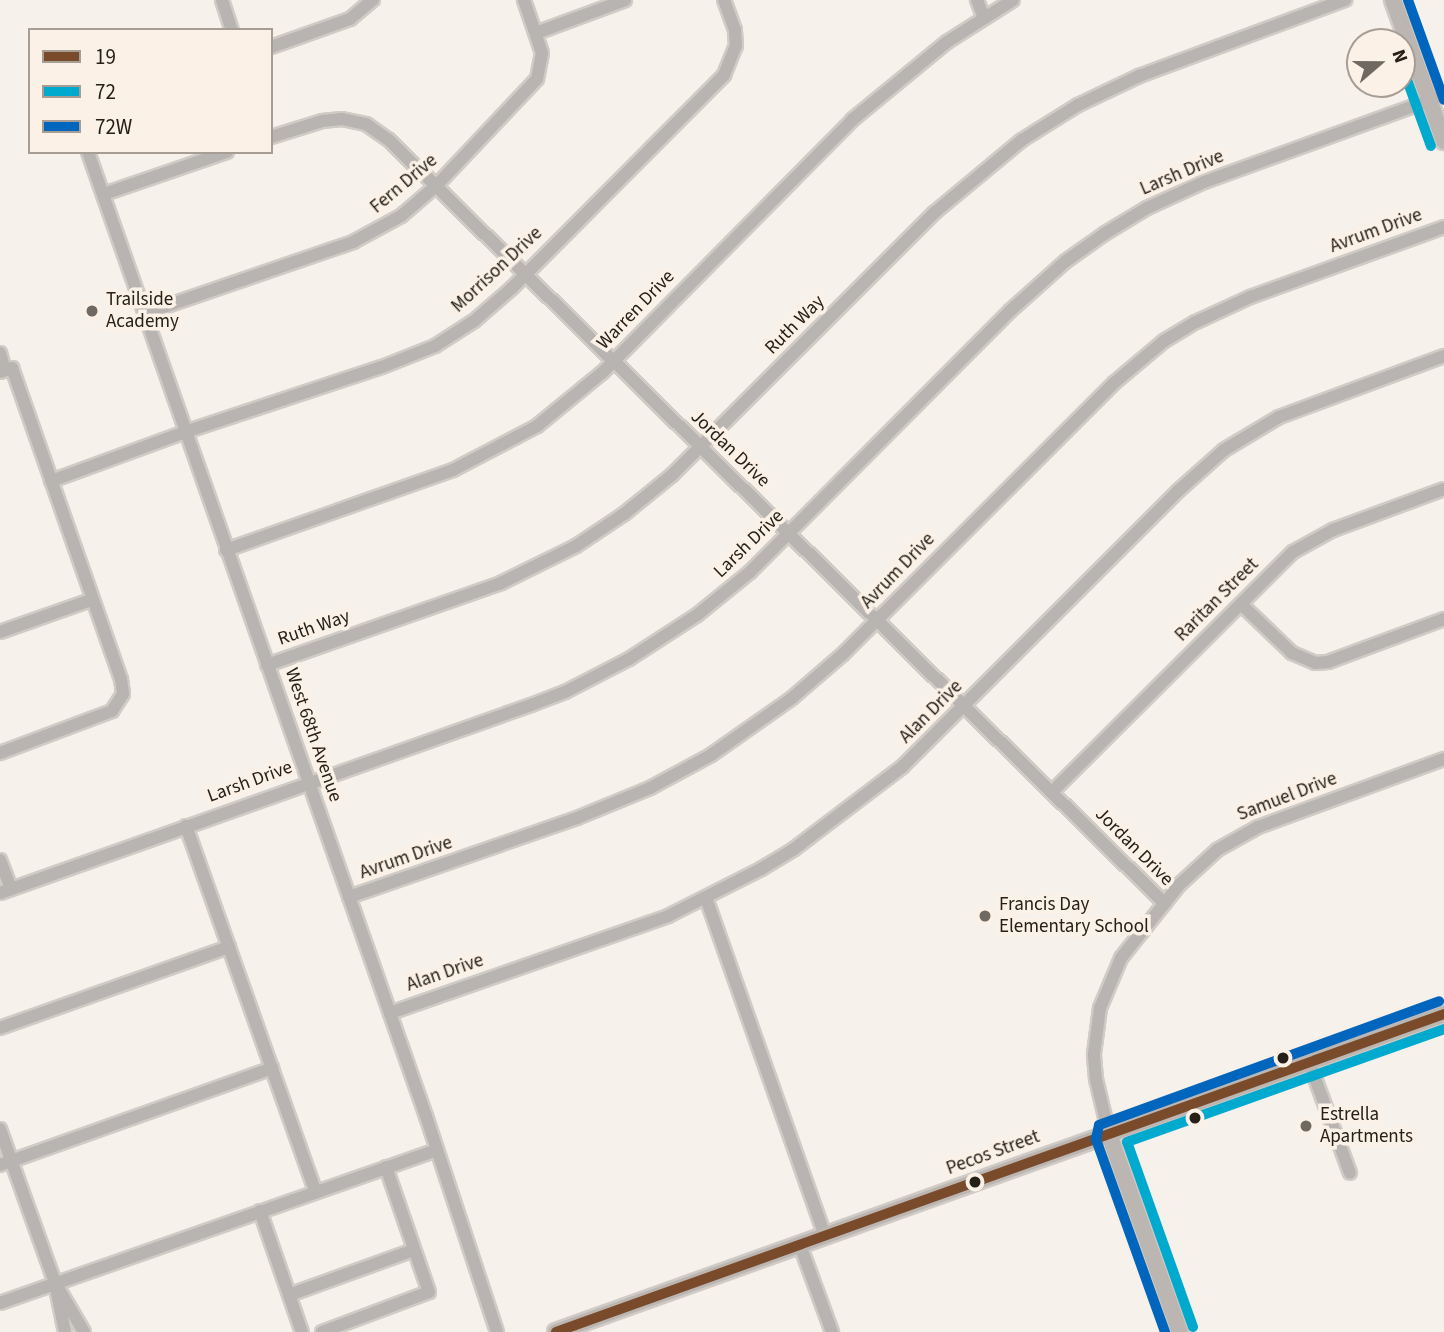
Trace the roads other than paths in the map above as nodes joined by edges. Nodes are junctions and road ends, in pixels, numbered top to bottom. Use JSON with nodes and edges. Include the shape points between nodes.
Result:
{"nodes":[{"id":1,"x":222,"y":0,"type":"edge"},
{"id":2,"x":373,"y":0,"type":"edge"},
{"id":3,"x":524,"y":0,"type":"edge"},
{"id":4,"x":625,"y":0,"type":"edge"},
{"id":5,"x":724,"y":0,"type":"edge"},
{"id":6,"x":977,"y":0,"type":"edge"},
{"id":7,"x":1013,"y":0,"type":"edge"},
{"id":8,"x":1345,"y":0,"type":"edge"},
{"id":9,"x":1393,"y":0,"type":"edge"},
{"id":10,"x":984,"y":18,"type":"junction"},
{"id":11,"x":231,"y":28,"type":"edge"},
{"id":12,"x":536,"y":33,"type":"junction"},
{"id":13,"x":273,"y":46,"type":"edge"},
{"id":14,"x":1436,"y":97,"type":"edge"},
{"id":15,"x":273,"y":137,"type":"edge"},
{"id":16,"x":1444,"y":141,"type":"edge"},
{"id":17,"x":89,"y":154,"type":"edge"},
{"id":18,"x":221,"y":154,"type":"edge"},
{"id":19,"x":436,"y":186,"type":"junction"},
{"id":20,"x":104,"y":194,"type":"junction"},
{"id":21,"x":1444,"y":227,"type":"edge"},
{"id":22,"x":525,"y":274,"type":"junction"},
{"id":23,"x":146,"y":313,"type":"junction"},
{"id":24,"x":0,"y":354,"type":"edge"},
{"id":25,"x":1444,"y":356,"type":"edge"},
{"id":26,"x":613,"y":361,"type":"junction"},
{"id":27,"x":6,"y":370,"type":"edge"},
{"id":28,"x":185,"y":432,"type":"junction"},
{"id":29,"x":700,"y":448,"type":"junction"},
{"id":30,"x":51,"y":481,"type":"junction"},
{"id":31,"x":1444,"y":489,"type":"edge"},
{"id":32,"x":788,"y":534,"type":"junction"},
{"id":33,"x":226,"y":550,"type":"junction"},
{"id":34,"x":91,"y":600,"type":"junction"},
{"id":35,"x":1241,"y":604,"type":"junction"},
{"id":36,"x":1444,"y":619,"type":"edge"},
{"id":37,"x":877,"y":621,"type":"junction"},
{"id":38,"x":0,"y":632,"type":"edge"},
{"id":39,"x":267,"y":665,"type":"junction"},
{"id":40,"x":964,"y":707,"type":"junction"},
{"id":41,"x":0,"y":753,"type":"edge"},
{"id":42,"x":1444,"y":759,"type":"edge"},
{"id":43,"x":308,"y":781,"type":"junction"},
{"id":44,"x":1052,"y":792,"type":"junction"},
{"id":45,"x":186,"y":826,"type":"junction"},
{"id":46,"x":0,"y":860,"type":"edge"},
{"id":47,"x":5,"y":891,"type":"edge"},
{"id":48,"x":349,"y":897,"type":"junction"},
{"id":49,"x":706,"y":898,"type":"junction"},
{"id":50,"x":1164,"y":903,"type":"junction"},
{"id":51,"x":229,"y":947,"type":"junction"},
{"id":52,"x":390,"y":1013,"type":"junction"},
{"id":53,"x":1444,"y":1014,"type":"edge"},
{"id":54,"x":0,"y":1028,"type":"edge"},
{"id":55,"x":1309,"y":1062,"type":"junction"},
{"id":56,"x":272,"y":1068,"type":"junction"},
{"id":57,"x":0,"y":1129,"type":"edge"},
{"id":58,"x":1109,"y":1134,"type":"junction"},
{"id":59,"x":437,"y":1150,"type":"junction"},
{"id":60,"x":6,"y":1163,"type":"edge"},
{"id":61,"x":386,"y":1167,"type":"junction"},
{"id":62,"x":1350,"y":1173,"type":"dead end"},
{"id":63,"x":315,"y":1191,"type":"junction"},
{"id":64,"x":260,"y":1210,"type":"junction"},
{"id":65,"x":825,"y":1236,"type":"junction"},
{"id":66,"x":800,"y":1245,"type":"junction"},
{"id":67,"x":414,"y":1250,"type":"junction"},
{"id":68,"x":55,"y":1283,"type":"junction"},
{"id":69,"x":289,"y":1295,"type":"junction"},
{"id":70,"x":0,"y":1303,"type":"edge"},
{"id":71,"x":65,"y":1332,"type":"edge"},
{"id":72,"x":84,"y":1332,"type":"edge"},
{"id":73,"x":302,"y":1332,"type":"edge"},
{"id":74,"x":322,"y":1332,"type":"edge"},
{"id":75,"x":498,"y":1332,"type":"edge"},
{"id":76,"x":556,"y":1332,"type":"edge"},
{"id":77,"x":832,"y":1332,"type":"edge"},
{"id":78,"x":1181,"y":1332,"type":"edge"}],
"edges":[{"from":1,"to":11,"type":"street"},
{"from":2,"to":13,"type":"street","via":[[350,19]]},
{"from":3,"to":12,"type":"street","name":"Fern Drive"},
{"from":4,"to":12,"type":"street"},
{"from":5,"to":22,"type":"street","name":"Morrison Drive","via":[[736,46],[724,75]]},
{"from":6,"to":10,"type":"street"},
{"from":7,"to":10,"type":"street","name":"Warren Drive"},
{"from":8,"to":29,"type":"street","name":"Ruth Way","via":[[1139,76],[1078,105],[1022,140],[934,213]]},
{"from":9,"to":14,"type":"main road"},
{"from":10,"to":26,"type":"street","name":"Warren Drive","via":[[913,68],[852,120]]},
{"from":12,"to":19,"type":"street","name":"Fern Drive","via":[[543,63],[537,79]]},
{"from":14,"to":16,"type":"main road"},
{"from":14,"to":32,"type":"street","name":"Larsh Drive","via":[[1204,183],[1147,208],[1104,234],[1010,311]]},
{"from":15,"to":19,"type":"street","name":"Jordan Drive","via":[[322,121],[359,121],[389,140]]},
{"from":17,"to":20,"type":"street","name":"West 68th Avenue"},
{"from":18,"to":20,"type":"street"},
{"from":19,"to":22,"type":"street","name":"Jordan Drive"},
{"from":19,"to":23,"type":"street","name":"Fern Drive","via":[[401,216],[365,237]]},
{"from":20,"to":23,"type":"street","name":"West 68th Avenue"},
{"from":21,"to":37,"type":"street","name":"Avrum Drive","via":[[1250,297],[1164,341],[1085,411]]},
{"from":22,"to":26,"type":"street","name":"Jordan Drive"},
{"from":22,"to":28,"type":"street","name":"Morrison Drive","via":[[474,321],[435,346]]},
{"from":23,"to":28,"type":"street","name":"West 68th Avenue"},
{"from":24,"to":27,"type":"street"},
{"from":25,"to":40,"type":"street","name":"Alan Drive","via":[[1279,417],[1240,439],[1178,491]]},
{"from":26,"to":29,"type":"street","name":"Jordan Drive"},
{"from":26,"to":33,"type":"street","name":"Warren Drive","via":[[555,413],[484,456]]},
{"from":27,"to":30,"type":"street"},
{"from":28,"to":30,"type":"street","name":"Morrison Drive"},
{"from":28,"to":33,"type":"street","name":"West 68th Avenue"},
{"from":29,"to":32,"type":"street","name":"Jordan Drive"},
{"from":29,"to":39,"type":"street","name":"Ruth Way","via":[[624,514],[551,560],[500,583]]},
{"from":30,"to":34,"type":"street"},
{"from":31,"to":35,"type":"street","name":"Raritan Street","via":[[1303,545]]},
{"from":32,"to":37,"type":"street","name":"Jordan Drive"},
{"from":32,"to":43,"type":"street","name":"Larsh Drive","via":[[697,615],[599,676],[531,705]]},
{"from":33,"to":39,"type":"street","name":"West 68th Avenue"},
{"from":34,"to":38,"type":"street"},
{"from":34,"to":41,"type":"street","via":[[121,678],[123,694],[113,711]]},
{"from":35,"to":36,"type":"street","via":[[1292,653],[1315,663]]},
{"from":35,"to":44,"type":"street","name":"Raritan Street"},
{"from":37,"to":40,"type":"street","name":"Jordan Drive"},
{"from":37,"to":48,"type":"street","name":"Avrum Drive","via":[[792,698],[711,755],[669,778],[577,818]]},
{"from":39,"to":43,"type":"street","name":"West 68th Avenue"},
{"from":40,"to":44,"type":"street","name":"Jordan Drive"},
{"from":40,"to":49,"type":"street","name":"Alan Drive","via":[[852,808],[772,862]]},
{"from":42,"to":50,"type":"street","name":"Samuel Drive","via":[[1233,839],[1199,865]]},
{"from":43,"to":45,"type":"street","name":"Larsh Drive"},
{"from":43,"to":48,"type":"street","name":"West 68th Avenue"},
{"from":44,"to":50,"type":"street","name":"Jordan Drive"},
{"from":45,"to":47,"type":"street","name":"Larsh Drive"},
{"from":45,"to":51,"type":"street"},
{"from":46,"to":47,"type":"street"},
{"from":48,"to":52,"type":"street","name":"West 68th Avenue"},
{"from":49,"to":52,"type":"street","name":"Alan Drive","via":[[649,923]]},
{"from":49,"to":65,"type":"street"},
{"from":50,"to":58,"type":"street","name":"Samuel Drive","via":[[1121,958],[1100,1008],[1096,1079]]},
{"from":51,"to":54,"type":"street"},
{"from":51,"to":56,"type":"street"},
{"from":52,"to":59,"type":"street","name":"West 68th Avenue"},
{"from":53,"to":55,"type":"main road","name":"Pecos Street"},
{"from":55,"to":58,"type":"main road","name":"Pecos Street"},
{"from":55,"to":62,"type":"street"},
{"from":56,"to":60,"type":"street"},
{"from":56,"to":63,"type":"street"},
{"from":57,"to":60,"type":"street"},
{"from":58,"to":65,"type":"main road","name":"Pecos Street"},
{"from":58,"to":78,"type":"main road"},
{"from":59,"to":61,"type":"street"},
{"from":59,"to":75,"type":"street","name":"West 68th Avenue"},
{"from":60,"to":68,"type":"street"},
{"from":61,"to":63,"type":"street"},
{"from":61,"to":67,"type":"street"},
{"from":63,"to":64,"type":"street"},
{"from":64,"to":68,"type":"street"},
{"from":64,"to":69,"type":"street"},
{"from":65,"to":66,"type":"main road","name":"Pecos Street"},
{"from":66,"to":76,"type":"main road","name":"Pecos Street"},
{"from":66,"to":77,"type":"street"},
{"from":67,"to":69,"type":"street"},
{"from":67,"to":74,"type":"street","via":[[429,1292]]},
{"from":68,"to":70,"type":"street"},
{"from":68,"to":71,"type":"street"},
{"from":68,"to":72,"type":"street"},
{"from":69,"to":73,"type":"street"}]}
